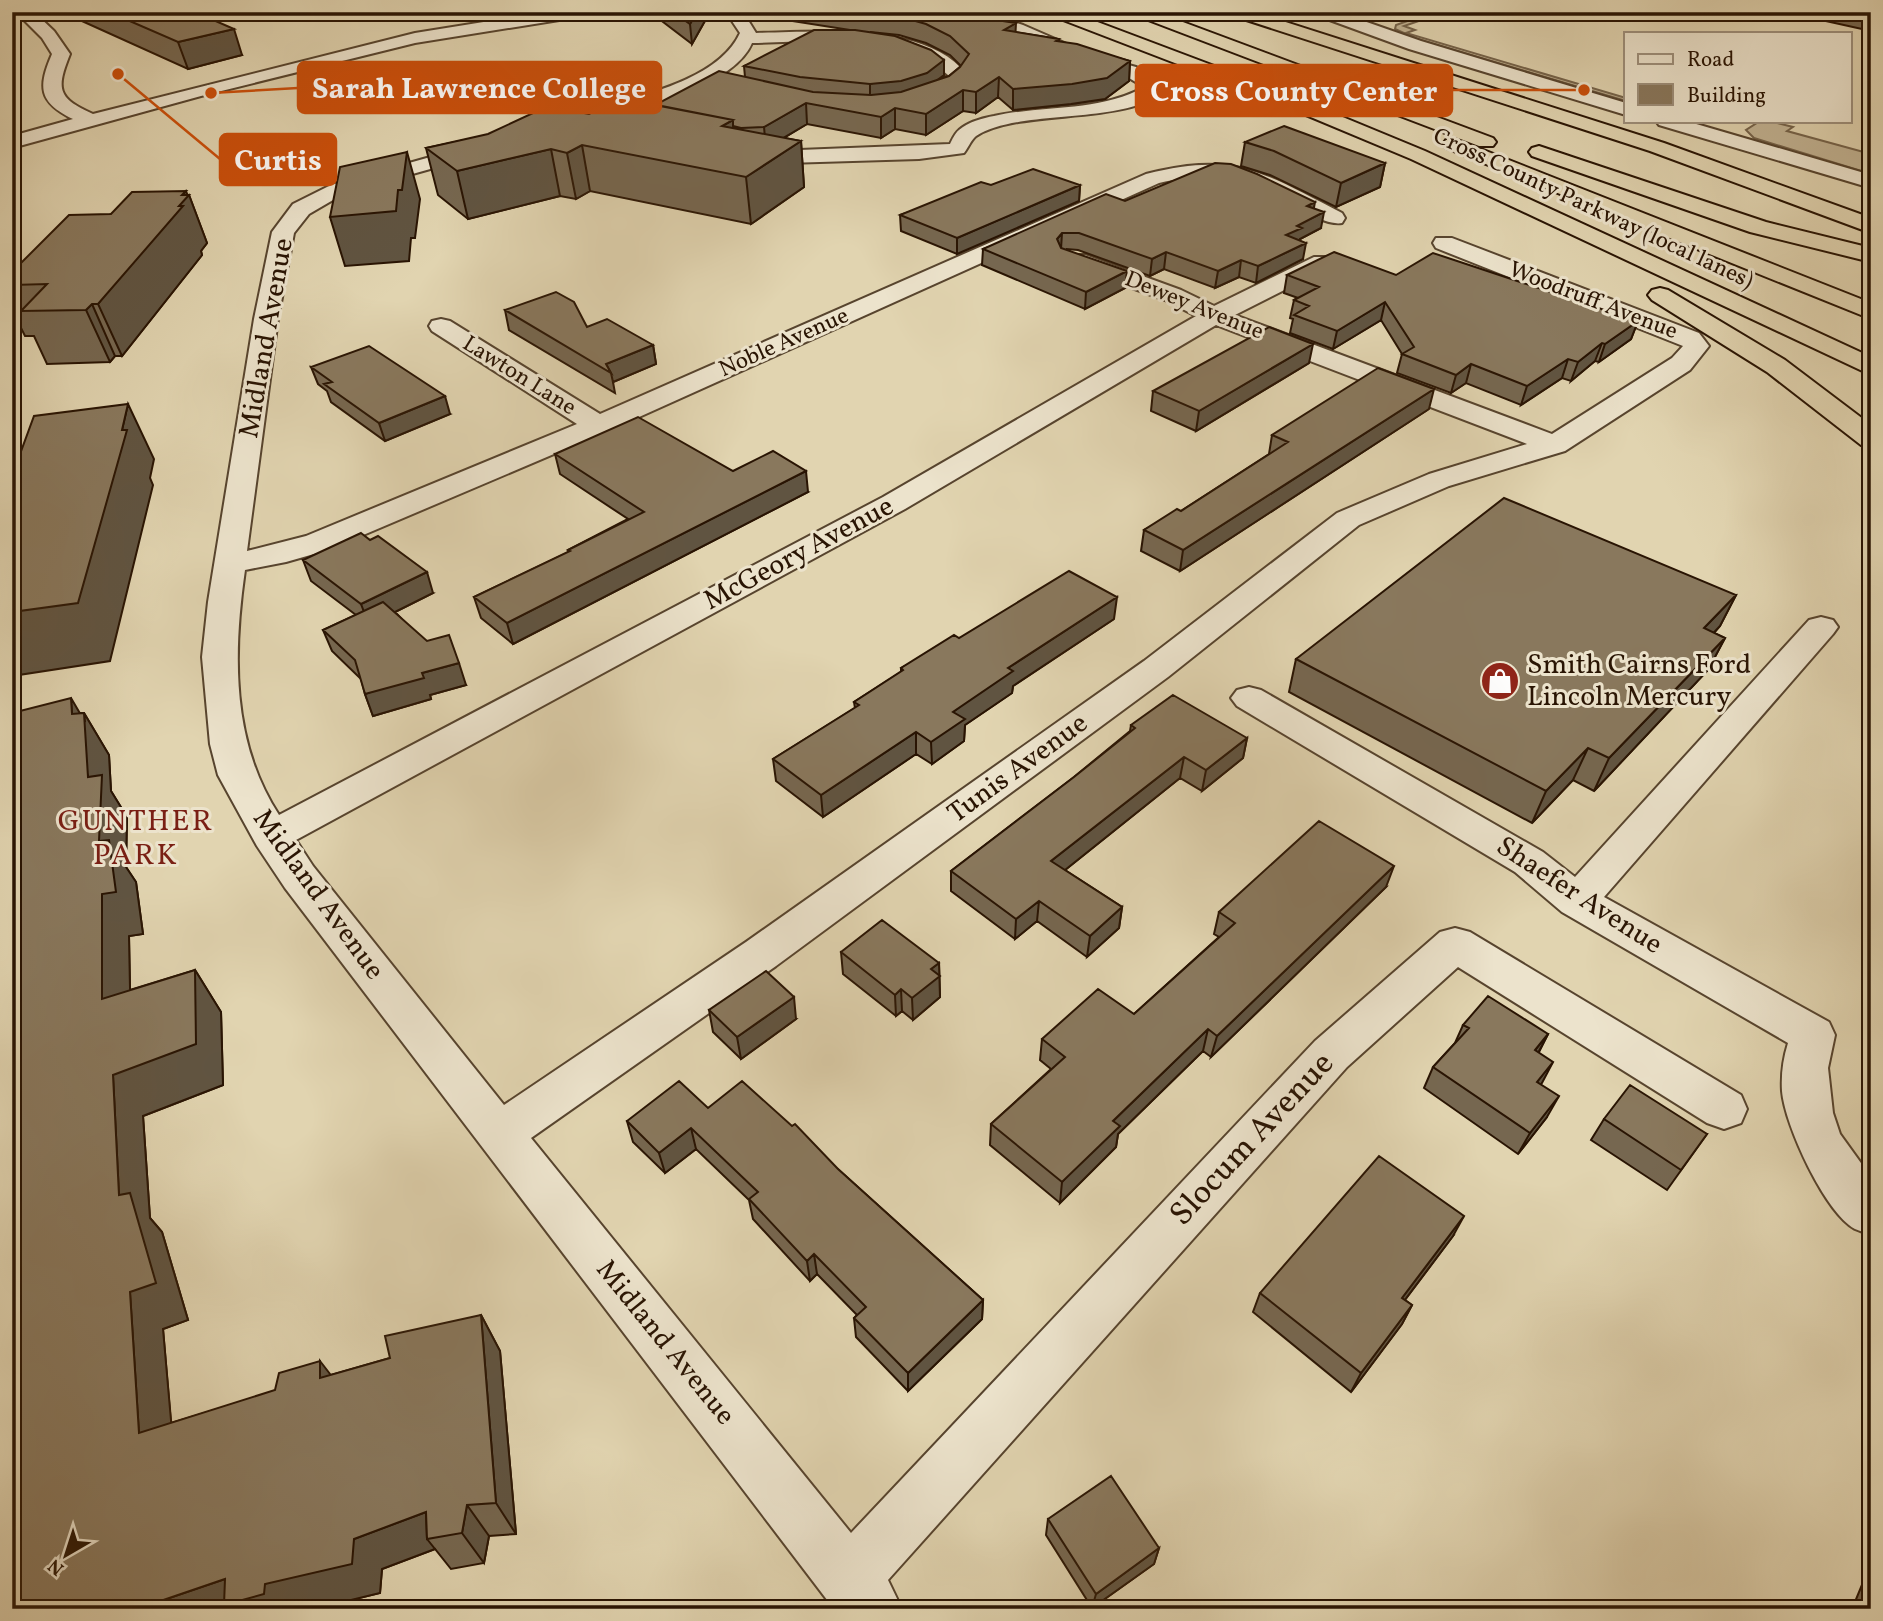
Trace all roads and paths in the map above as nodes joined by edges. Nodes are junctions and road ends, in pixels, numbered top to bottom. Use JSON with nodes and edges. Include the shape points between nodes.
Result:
{"nodes":[{"id":1,"x":24,"y":12,"type":"edge"},
{"id":2,"x":578,"y":12,"type":"edge"},
{"id":3,"x":966,"y":12,"type":"edge"},
{"id":4,"x":1056,"y":12,"type":"edge"},
{"id":5,"x":1107,"y":12,"type":"edge"},
{"id":6,"x":1141,"y":12,"type":"edge"},
{"id":7,"x":1237,"y":12,"type":"edge"},
{"id":8,"x":1246,"y":12,"type":"edge"},
{"id":9,"x":1322,"y":12,"type":"edge"},
{"id":10,"x":763,"y":14,"type":"dead end"},
{"id":11,"x":12,"y":15,"type":"edge"},
{"id":12,"x":736,"y":15,"type":"edge"},
{"id":13,"x":1388,"y":18,"type":"dead end"},
{"id":14,"x":1362,"y":27,"type":"junction"},
{"id":15,"x":1289,"y":28,"type":"junction"},
{"id":16,"x":747,"y":38,"type":"junction"},
{"id":17,"x":1240,"y":48,"type":"junction"},
{"id":18,"x":1418,"y":69,"type":"junction"},
{"id":19,"x":1217,"y":73,"type":"junction"},
{"id":20,"x":699,"y":79,"type":"junction"},
{"id":21,"x":727,"y":85,"type":"edge"},
{"id":22,"x":904,"y":103,"type":"edge"},
{"id":23,"x":1624,"y":108,"type":"edge"},
{"id":24,"x":93,"y":121,"type":"junction"},
{"id":25,"x":1669,"y":122,"type":"edge"},
{"id":26,"x":607,"y":128,"type":"edge"},
{"id":27,"x":12,"y":142,"type":"edge"},
{"id":28,"x":496,"y":144,"type":"edge"},
{"id":29,"x":731,"y":155,"type":"edge"},
{"id":30,"x":1871,"y":182,"type":"edge"},
{"id":31,"x":1844,"y":195,"type":"dead end"},
{"id":32,"x":1334,"y":218,"type":"dead end"},
{"id":33,"x":1871,"y":226,"type":"edge"},
{"id":34,"x":1444,"y":243,"type":"dead end"},
{"id":35,"x":1871,"y":255,"type":"edge"},
{"id":36,"x":1069,"y":257,"type":"edge"},
{"id":37,"x":1322,"y":262,"type":"edge"},
{"id":38,"x":1871,"y":295,"type":"edge"},
{"id":39,"x":1871,"y":312,"type":"edge"},
{"id":40,"x":1214,"y":316,"type":"junction"},
{"id":41,"x":441,"y":326,"type":"dead end"},
{"id":42,"x":1871,"y":367,"type":"edge"},
{"id":43,"x":598,"y":425,"type":"junction"},
{"id":44,"x":1871,"y":439,"type":"edge"},
{"id":45,"x":1555,"y":445,"type":"junction"},
{"id":46,"x":231,"y":563,"type":"junction"},
{"id":47,"x":1821,"y":627,"type":"dead end"},
{"id":48,"x":1249,"y":698,"type":"dead end"},
{"id":49,"x":271,"y":836,"type":"junction"},
{"id":50,"x":1577,"y":901,"type":"junction"},
{"id":51,"x":1724,"y":1109,"type":"dead end"},
{"id":52,"x":499,"y":1134,"type":"junction"},
{"id":53,"x":1871,"y":1212,"type":"edge"},
{"id":54,"x":860,"y":1594,"type":"edge"}],
"edges":[{"from":1,"to":11,"type":"street"},
{"from":1,"to":24,"type":"street","via":[[61,54],[51,81],[55,99]]},
{"from":2,"to":24,"type":"street","via":[[415,37]]},
{"from":3,"to":29,"type":"street","via":[[1086,59],[1130,71],[1157,87],[1113,105],[996,119],[964,132],[957,149]]},
{"from":4,"to":19,"type":"highway","name":"Cross County Parkway (local lanes)"},
{"from":5,"to":39,"type":"highway","via":[[1365,109]]},
{"from":6,"to":17,"type":"highway"},
{"from":7,"to":15,"type":"highway"},
{"from":8,"to":15,"type":"highway"},
{"from":9,"to":14,"type":"street"},
{"from":10,"to":12,"type":"street"},
{"from":12,"to":16,"type":"street","via":[[746,27]]},
{"from":13,"to":14,"type":"street"},
{"from":14,"to":23,"type":"street"},
{"from":15,"to":18,"type":"highway"},
{"from":16,"to":20,"type":"street","via":[[737,55]]},
{"from":16,"to":22,"type":"street","via":[[890,42],[940,57],[952,66],[957,74],[953,82]]},
{"from":17,"to":35,"type":"highway","via":[[1758,227]]},
{"from":17,"to":38,"type":"highway"},
{"from":18,"to":31,"type":"highway"},
{"from":18,"to":33,"type":"highway","via":[[1657,147]]},
{"from":19,"to":42,"type":"highway","name":"Cross County Parkway (local lanes)","via":[[1463,175]]},
{"from":19,"to":44,"type":"highway","via":[[1637,282],[1750,348]]},
{"from":20,"to":21,"type":"street"},
{"from":20,"to":26,"type":"street","via":[[576,121]]},
{"from":24,"to":27,"type":"street"},
{"from":25,"to":30,"type":"street"},
{"from":28,"to":46,"type":"street","name":"Midland Avenue","via":[[351,184],[308,204],[288,224],[275,265]]},
{"from":32,"to":43,"type":"street","name":"Noble Avenue","via":[[1253,178],[1216,169],[1153,178]]},
{"from":34,"to":45,"type":"street","name":"Woodruff Avenue","via":[[1690,338],[1696,346],[1681,364]]},
{"from":36,"to":40,"type":"street","name":"Dewey Avenue","via":[[1173,295]]},
{"from":37,"to":40,"type":"street","name":"McGeory Avenue"},
{"from":40,"to":45,"type":"street","name":"Dewey Avenue"},
{"from":40,"to":49,"type":"street","name":"McGeory Avenue","via":[[894,503]]},
{"from":41,"to":43,"type":"street","name":"Lawton Lane"},
{"from":43,"to":46,"type":"street","name":"Noble Avenue","via":[[302,548]]},
{"from":45,"to":52,"type":"street","name":"Tunis Avenue","via":[[1439,480],[1348,519],[1156,669],[761,954]]},
{"from":46,"to":49,"type":"street","name":"Midland Avenue","via":[[219,657],[223,715],[237,775]]},
{"from":47,"to":50,"type":"street"},
{"from":48,"to":50,"type":"street","name":"Shaefer Avenue","via":[[1530,862]]},
{"from":49,"to":52,"type":"street","name":"Midland Avenue"},
{"from":50,"to":53,"type":"street","name":"Shaefer Avenue","via":[[1813,1035],[1805,1072],[1814,1129],[1827,1158]]},
{"from":51,"to":54,"type":"street","name":"Slocum Avenue","via":[[1455,944],[1331,1055]]},
{"from":52,"to":54,"type":"street","name":"Midland Avenue"}]}
